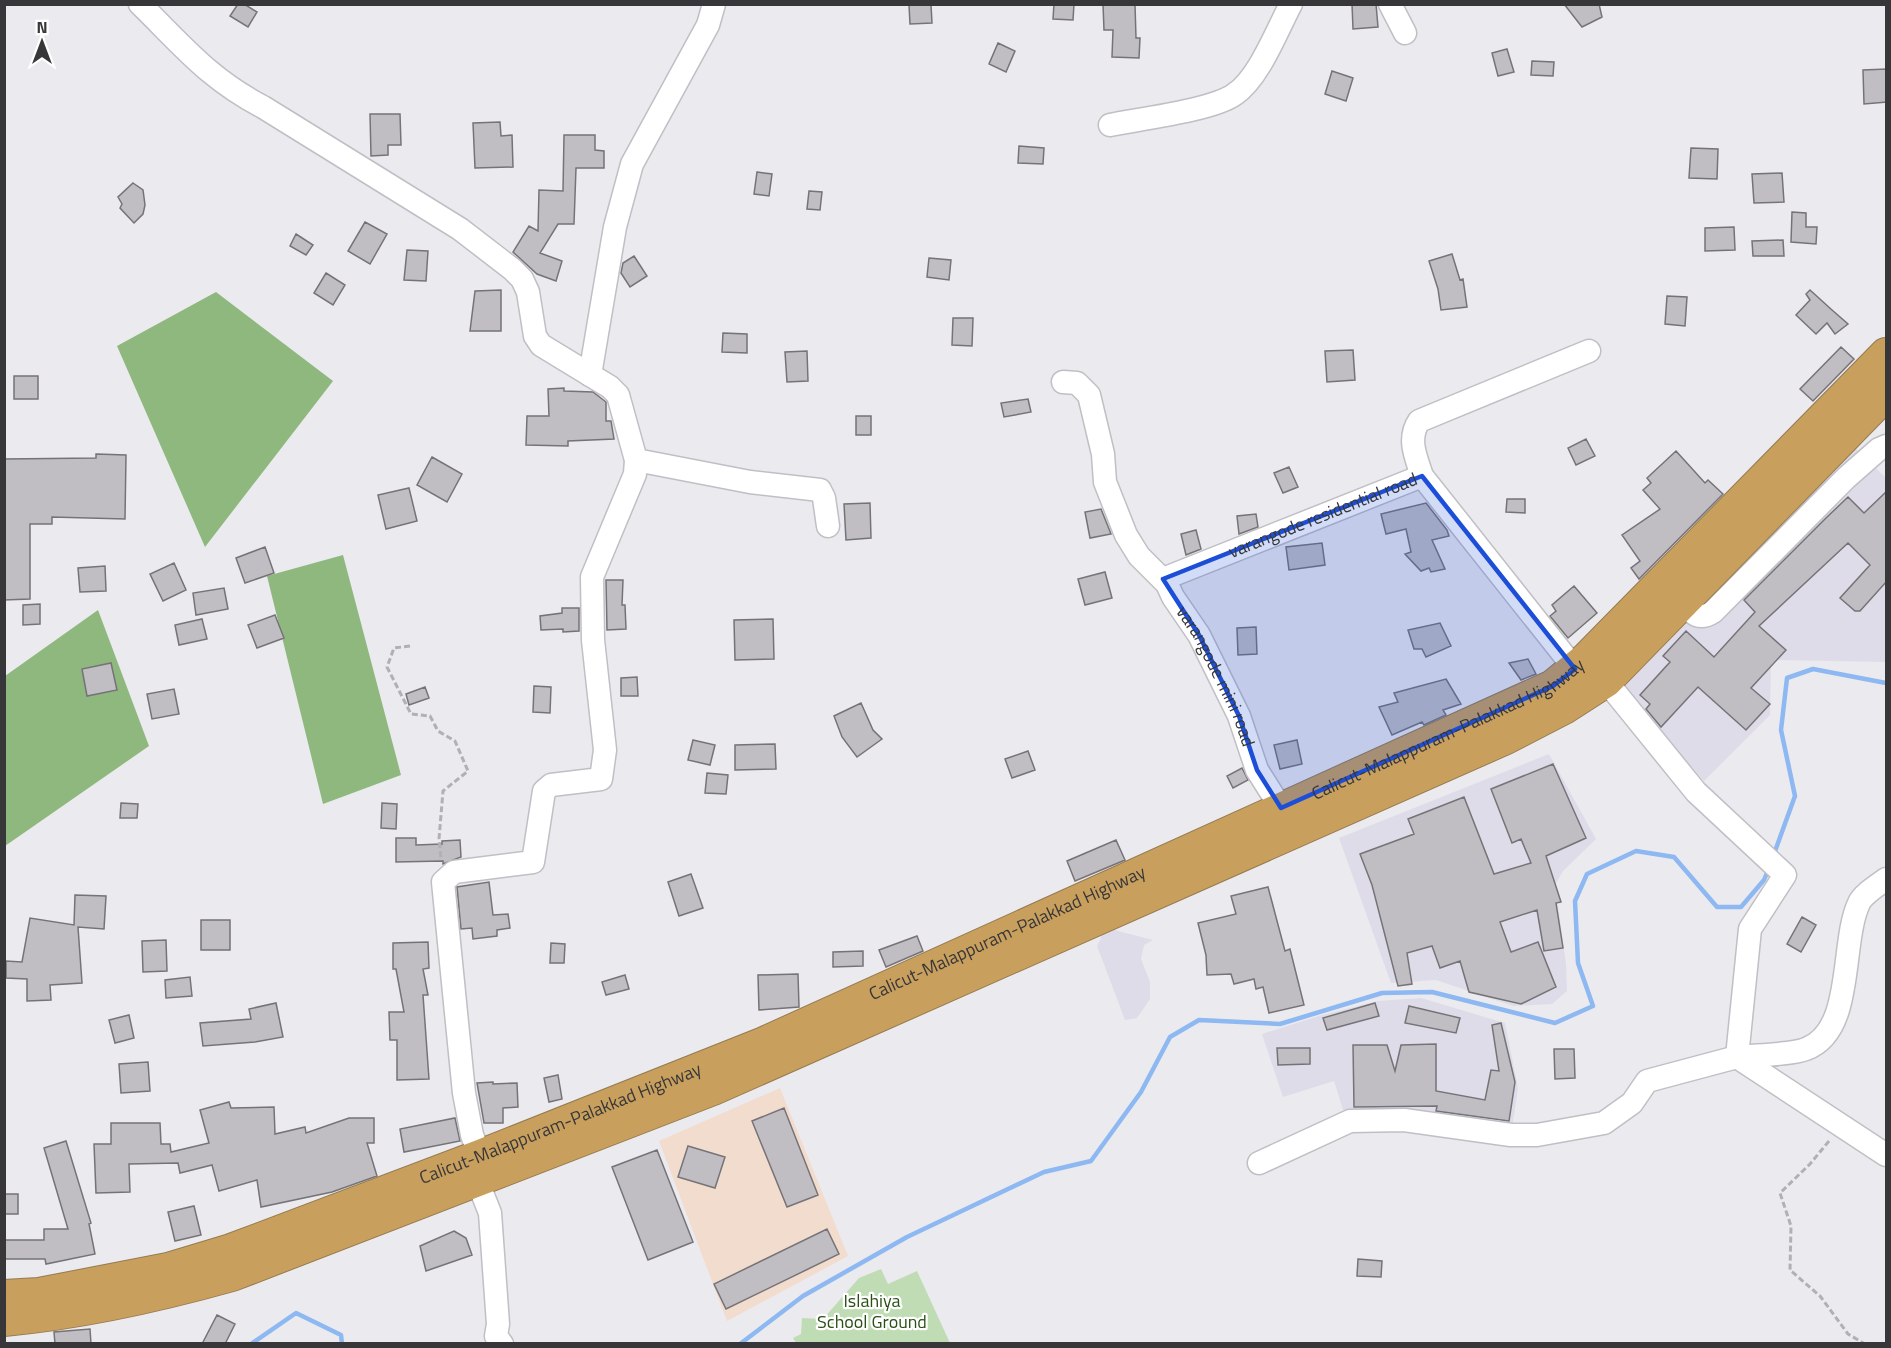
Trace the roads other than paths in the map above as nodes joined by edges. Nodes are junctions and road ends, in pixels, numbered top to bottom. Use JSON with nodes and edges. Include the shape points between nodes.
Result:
{"nodes":[{"id":1,"x":140,"y":4,"type":"edge"},
{"id":2,"x":714,"y":4,"type":"edge"},
{"id":3,"x":1291,"y":4,"type":"edge"},
{"id":4,"x":1390,"y":4,"type":"edge"},
{"id":5,"x":1406,"y":33,"type":"dead end"},
{"id":6,"x":1110,"y":125,"type":"dead end"},
{"id":7,"x":1589,"y":351,"type":"dead end"},
{"id":8,"x":1887,"y":354,"type":"edge"},
{"id":9,"x":590,"y":375,"type":"junction"},
{"id":10,"x":1063,"y":382,"type":"dead end"},
{"id":11,"x":1887,"y":394,"type":"edge"},
{"id":12,"x":1857,"y":424,"type":"junction"},
{"id":13,"x":1883,"y":447,"type":"edge"},
{"id":14,"x":636,"y":460,"type":"junction"},
{"id":15,"x":1422,"y":476,"type":"junction"},
{"id":16,"x":828,"y":526,"type":"dead end"},
{"id":17,"x":1163,"y":579,"type":"junction"},
{"id":18,"x":1697,"y":587,"type":"junction"},
{"id":19,"x":1575,"y":669,"type":"junction"},
{"id":20,"x":1606,"y":681,"type":"junction"},
{"id":21,"x":1281,"y":808,"type":"junction"},
{"id":22,"x":1887,"y":879,"type":"edge"},
{"id":23,"x":1737,"y":1057,"type":"junction"},
{"id":24,"x":1887,"y":1155,"type":"edge"},
{"id":25,"x":1259,"y":1163,"type":"dead end"},
{"id":26,"x":479,"y":1168,"type":"junction"},
{"id":27,"x":4,"y":1296,"type":"edge"},
{"id":28,"x":4,"y":1320,"type":"edge"},
{"id":29,"x":502,"y":1344,"type":"edge"}],
"edges":[{"from":1,"to":9,"type":"street","via":[[195,61],[234,92],[460,229],[512,269],[528,292],[533,329],[541,345]]},
{"from":2,"to":9,"type":"street","via":[[699,43],[632,164],[615,227]]},
{"from":3,"to":6,"type":"street","via":[[1247,83],[1234,95],[1204,106]]},
{"from":4,"to":5,"type":"street"},
{"from":7,"to":15,"type":"street","via":[[1419,421],[1413,430],[1413,444]]},
{"from":8,"to":18,"type":"highway","name":"Calicut-Malappuram-Palakkad Highway"},
{"from":9,"to":14,"type":"street","via":[[618,395]]},
{"from":10,"to":17,"type":"street","name":"varangode mini road","via":[[1077,383],[1089,395],[1103,454],[1105,482],[1126,535],[1138,556]]},
{"from":11,"to":12,"type":"highway","name":"Calicut-Malappuram-Palakkad Highway"},
{"from":12,"to":13,"type":"street"},
{"from":12,"to":18,"type":"highway","name":"Calicut-Malappuram-Palakkad Highway"},
{"from":13,"to":18,"type":"street"},
{"from":14,"to":16,"type":"street","via":[[750,482],[820,490]]},
{"from":14,"to":26,"type":"street","via":[[635,474],[592,577],[593,640],[605,750],[601,779],[551,785],[543,791],[533,862],[454,872],[443,882],[464,1093]]},
{"from":15,"to":17,"type":"street","name":"varangode residential road"},
{"from":15,"to":19,"type":"street","name":"varangode residential road"},
{"from":17,"to":21,"type":"street","name":"varangode mini road","via":[[1199,635],[1239,716],[1257,770]]},
{"from":18,"to":19,"type":"highway","name":"Calicut-Malappuram-Palakkad Highway"},
{"from":18,"to":20,"type":"highway","name":"Calicut-Malappuram-Palakkad Highway"},
{"from":19,"to":21,"type":"highway","name":"Calicut-Malappuram-Palakkad Highway","via":[[1552,686]]},
{"from":20,"to":23,"type":"street","via":[[1696,792],[1785,874],[1750,929]]},
{"from":20,"to":26,"type":"highway","name":"Calicut-Malappuram-Palakkad Highway","via":[[1564,708],[1452,762],[713,1089]]},
{"from":21,"to":26,"type":"highway","name":"Calicut-Malappuram-Palakkad Highway"},
{"from":22,"to":23,"type":"street","via":[[1859,900],[1847,941],[1844,985],[1831,1030],[1807,1049]]},
{"from":23,"to":24,"type":"street"},
{"from":23,"to":25,"type":"street","via":[[1647,1081],[1632,1103],[1604,1123],[1536,1135],[1511,1135],[1404,1120],[1350,1121]]},
{"from":26,"to":27,"type":"highway","name":"Calicut-Malappuram-Palakkad Highway","via":[[210,1256],[39,1294]]},
{"from":26,"to":28,"type":"highway","name":"Calicut-Malappuram-Palakkad Highway","via":[[231,1275],[167,1293]]},
{"from":26,"to":29,"type":"street","via":[[490,1213],[496,1336]]}]}
